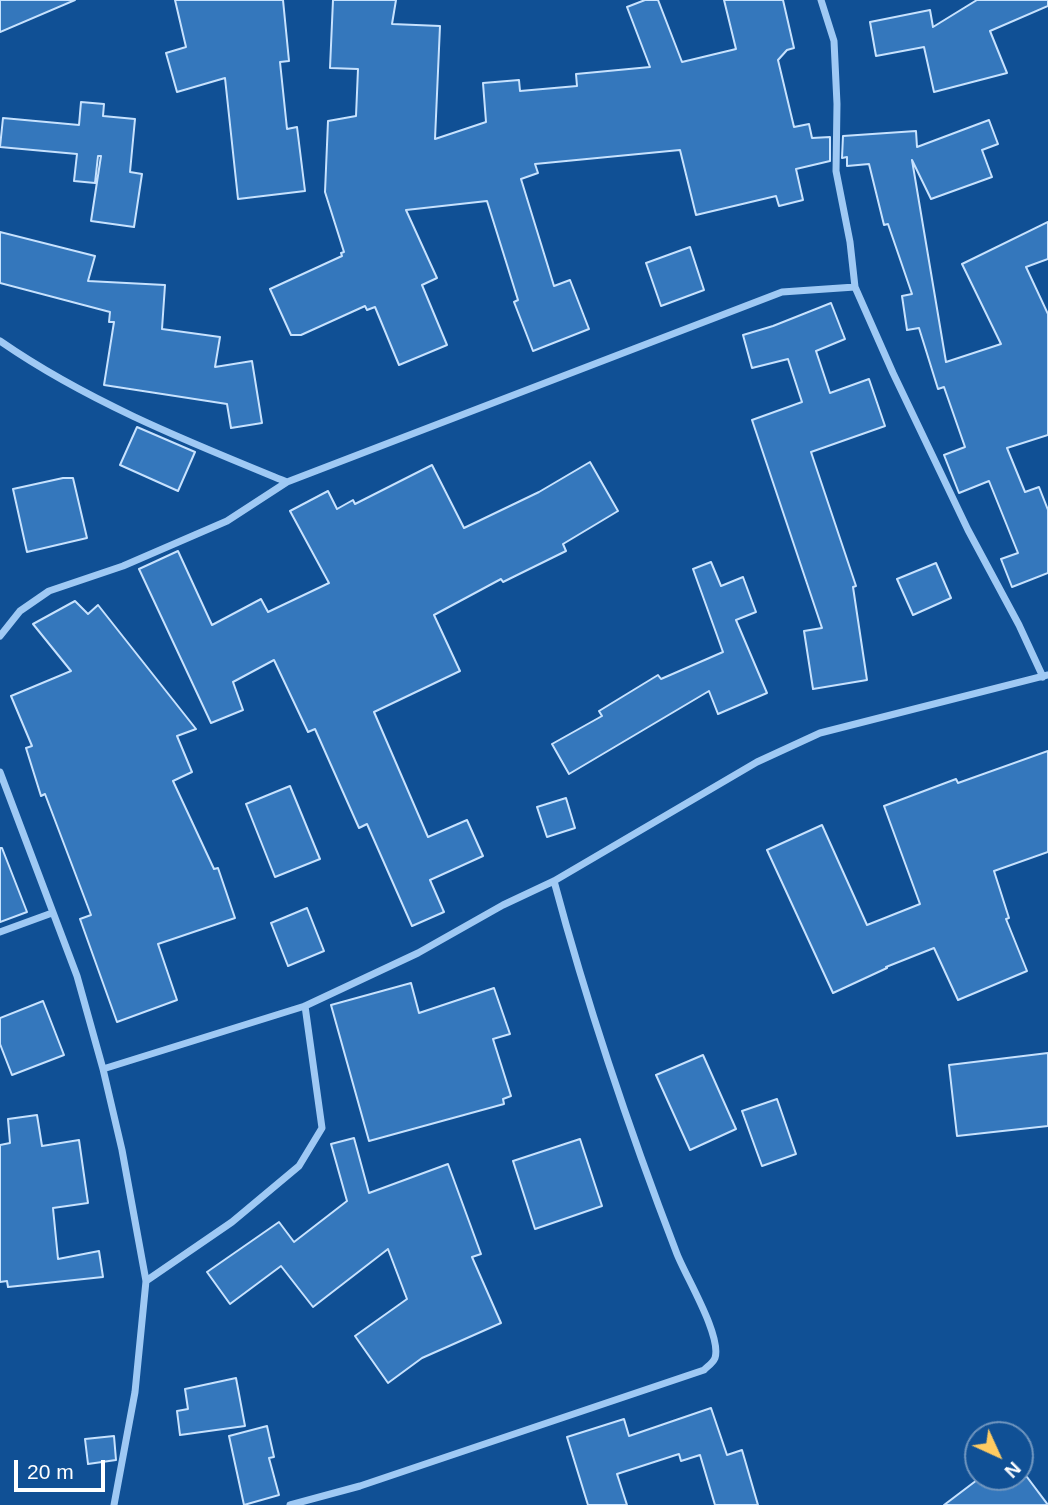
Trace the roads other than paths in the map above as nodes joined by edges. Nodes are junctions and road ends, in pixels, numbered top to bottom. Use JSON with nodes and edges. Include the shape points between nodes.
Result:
{"nodes":[{"id":1,"x":821,"y":0,"type":"edge"},
{"id":2,"x":855,"y":287,"type":"junction"},
{"id":3,"x":0,"y":341,"type":"edge"},
{"id":4,"x":287,"y":482,"type":"junction"},
{"id":5,"x":0,"y":636,"type":"edge"},
{"id":6,"x":1046,"y":676,"type":"edge"},
{"id":7,"x":0,"y":772,"type":"edge"},
{"id":8,"x":554,"y":881,"type":"junction"},
{"id":9,"x":52,"y":913,"type":"junction"},
{"id":10,"x":0,"y":932,"type":"edge"},
{"id":11,"x":305,"y":1006,"type":"junction"},
{"id":12,"x":103,"y":1069,"type":"junction"},
{"id":13,"x":146,"y":1281,"type":"junction"},
{"id":14,"x":114,"y":1505,"type":"edge"},
{"id":15,"x":290,"y":1505,"type":"edge"}],
"edges":[{"from":1,"to":2,"type":"street","via":[[834,41],[836,171]]},
{"from":2,"to":4,"type":"street","via":[[782,292]]},
{"from":2,"to":6,"type":"street","via":[[962,518]]},
{"from":3,"to":4,"type":"street","via":[[66,384]]},
{"from":4,"to":5,"type":"street","via":[[227,521],[123,566],[49,591],[20,611]]},
{"from":6,"to":8,"type":"street","via":[[820,733],[757,762]]},
{"from":7,"to":9,"type":"street"},
{"from":8,"to":11,"type":"street"},
{"from":8,"to":15,"type":"street","via":[[639,1155],[710,1324],[714,1360],[704,1370],[360,1486]]},
{"from":9,"to":10,"type":"street"},
{"from":9,"to":12,"type":"street","via":[[77,976]]},
{"from":11,"to":12,"type":"street"},
{"from":11,"to":13,"type":"street","via":[[322,1128],[299,1166],[232,1222]]},
{"from":12,"to":13,"type":"street"},
{"from":13,"to":14,"type":"street","via":[[135,1392]]}]}
